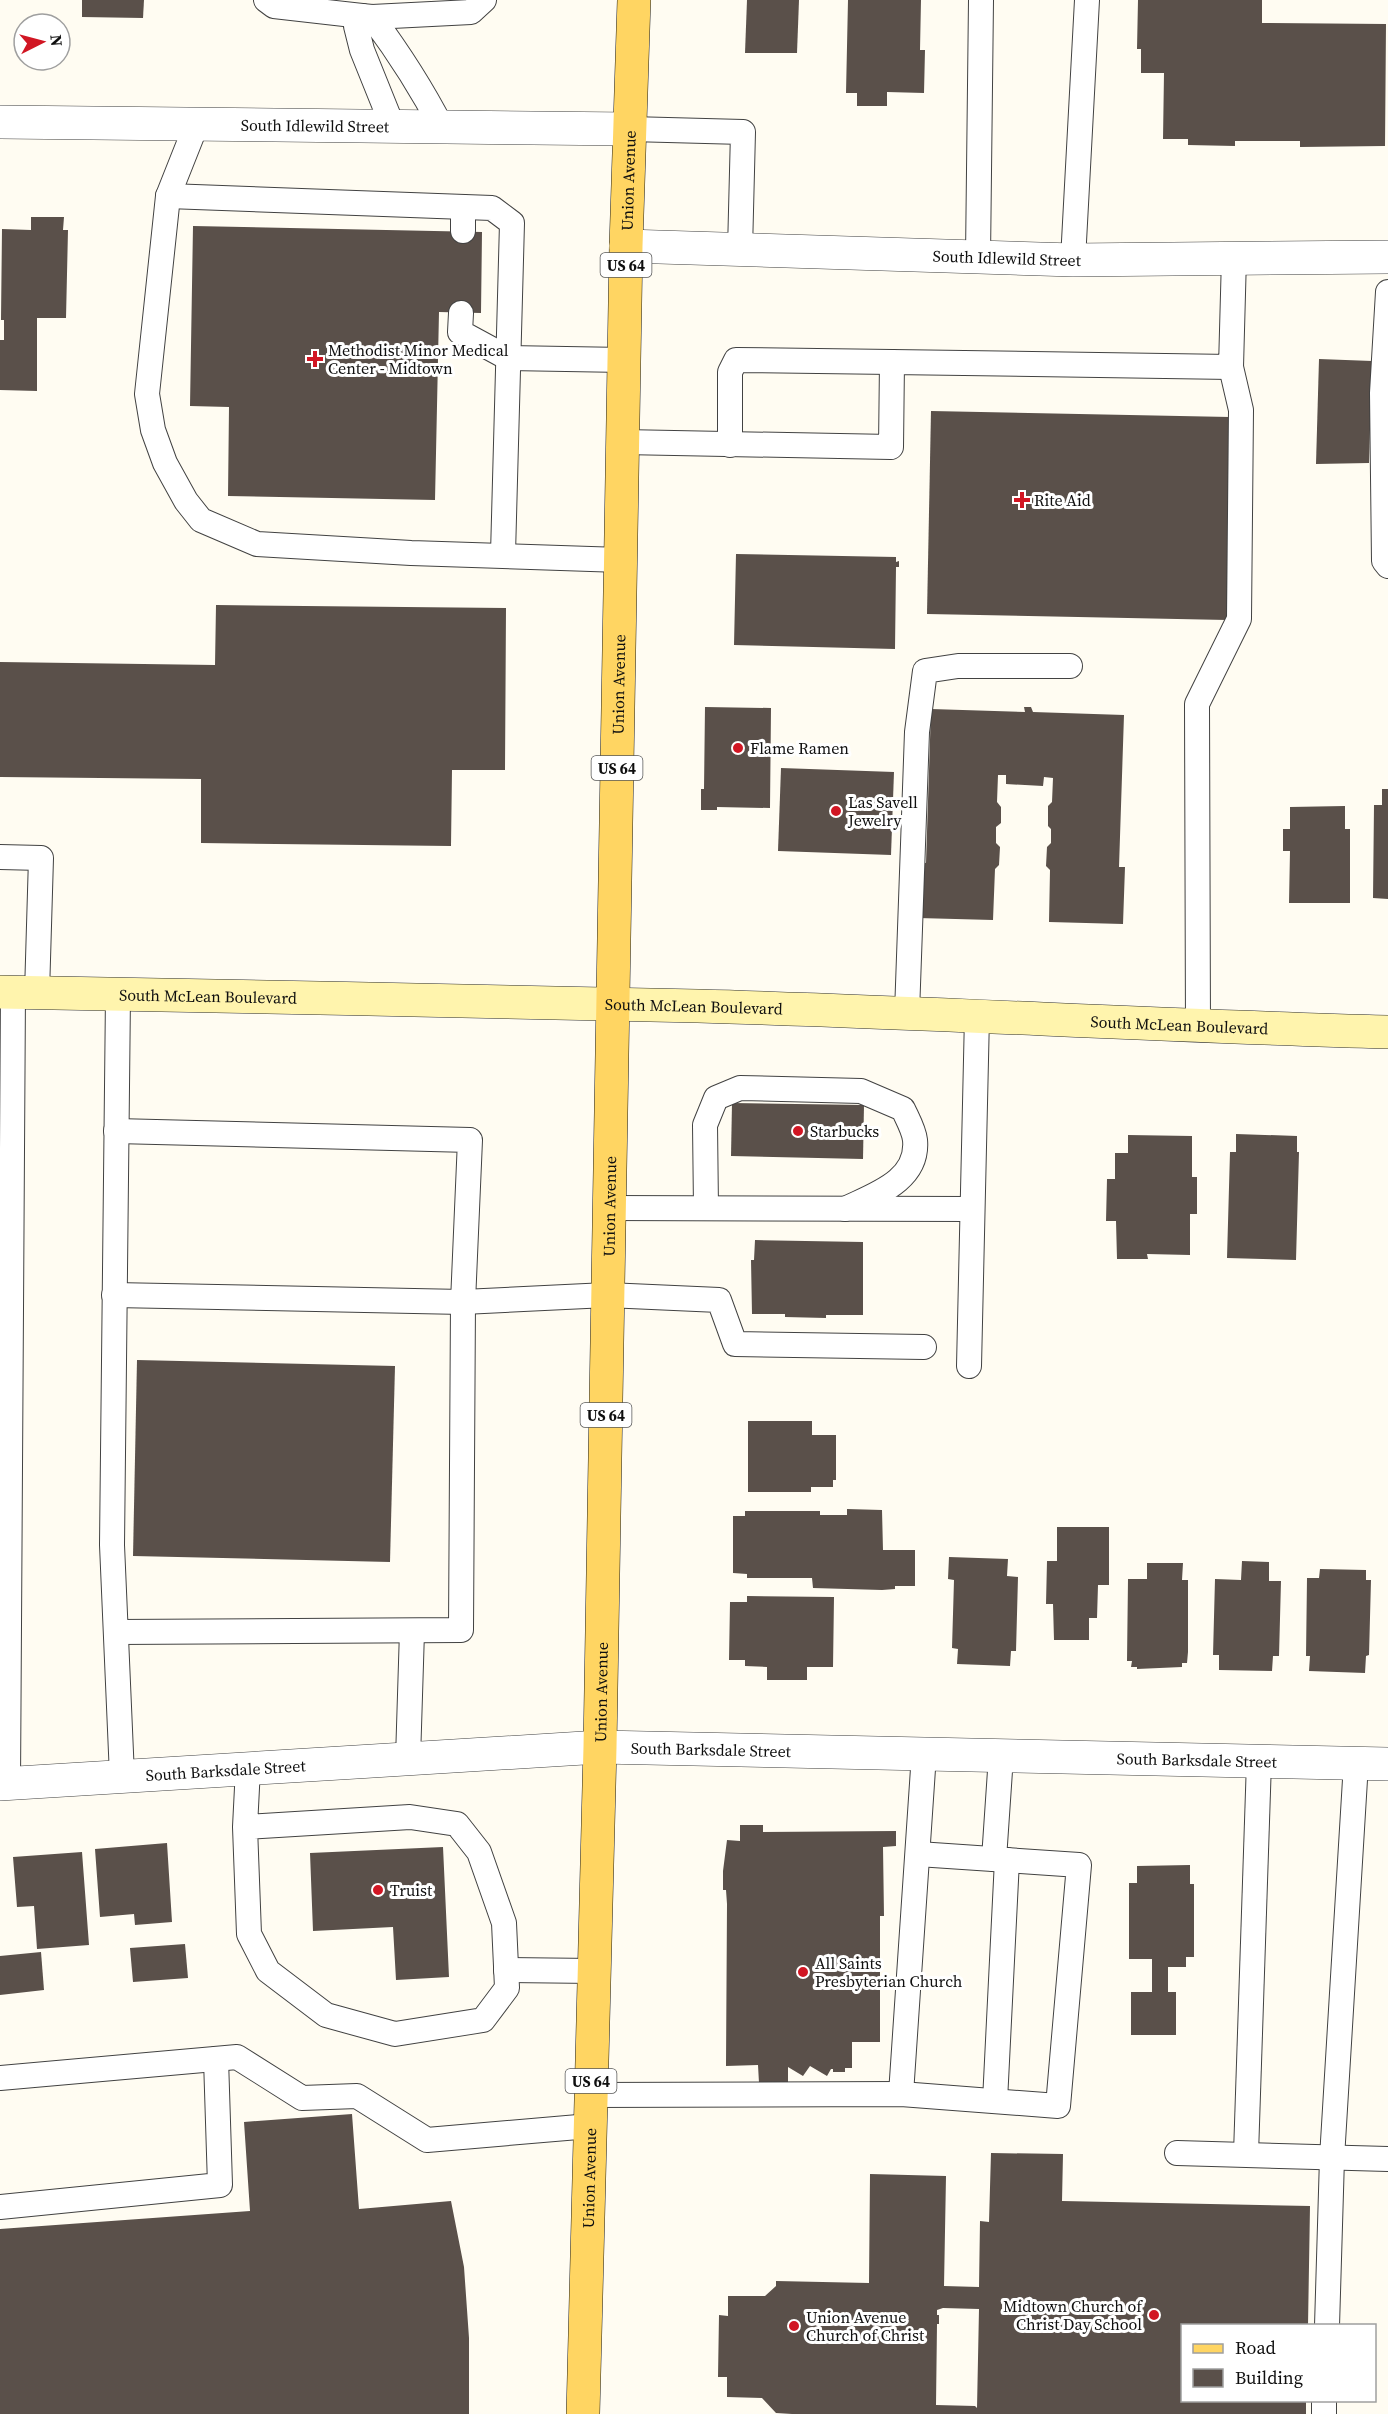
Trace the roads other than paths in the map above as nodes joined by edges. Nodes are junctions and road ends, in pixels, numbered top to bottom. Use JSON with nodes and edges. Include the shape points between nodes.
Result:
{"nodes":[{"id":1,"x":266,"y":0,"type":"edge"},
{"id":2,"x":484,"y":0,"type":"edge"},
{"id":3,"x":634,"y":0,"type":"edge"},
{"id":4,"x":981,"y":0,"type":"edge"},
{"id":5,"x":1087,"y":0,"type":"edge"},
{"id":6,"x":367,"y":16,"type":"junction"},
{"id":7,"x":0,"y":122,"type":"edge"},
{"id":8,"x":197,"y":123,"type":"junction"},
{"id":9,"x":393,"y":127,"type":"junction"},
{"id":10,"x":442,"y":128,"type":"junction"},
{"id":11,"x":630,"y":129,"type":"junction"},
{"id":12,"x":168,"y":196,"type":"junction"},
{"id":13,"x":463,"y":207,"type":"junction"},
{"id":14,"x":463,"y":231,"type":"dead end"},
{"id":15,"x":626,"y":246,"type":"junction"},
{"id":16,"x":740,"y":250,"type":"junction"},
{"id":17,"x":978,"y":257,"type":"junction"},
{"id":18,"x":1234,"y":257,"type":"junction"},
{"id":19,"x":1388,"y":257,"type":"edge"},
{"id":20,"x":1073,"y":260,"type":"junction"},
{"id":21,"x":1388,"y":292,"type":"edge"},
{"id":22,"x":461,"y":312,"type":"dead end"},
{"id":23,"x":508,"y":358,"type":"junction"},
{"id":24,"x":624,"y":360,"type":"junction"},
{"id":25,"x":892,"y":362,"type":"junction"},
{"id":26,"x":1232,"y":367,"type":"junction"},
{"id":27,"x":623,"y":442,"type":"junction"},
{"id":28,"x":730,"y":445,"type":"junction"},
{"id":29,"x":502,"y":554,"type":"junction"},
{"id":30,"x":621,"y":560,"type":"junction"},
{"id":31,"x":1388,"y":566,"type":"edge"},
{"id":32,"x":1070,"y":666,"type":"dead end"},
{"id":33,"x":0,"y":856,"type":"edge"},
{"id":34,"x":16,"y":992,"type":"edge"},
{"id":35,"x":118,"y":995,"type":"junction"},
{"id":36,"x":613,"y":1005,"type":"junction"},
{"id":37,"x":907,"y":1013,"type":"junction"},
{"id":38,"x":977,"y":1016,"type":"junction"},
{"id":39,"x":1198,"y":1027,"type":"junction"},
{"id":40,"x":1388,"y":1032,"type":"edge"},
{"id":41,"x":116,"y":1131,"type":"junction"},
{"id":42,"x":610,"y":1208,"type":"junction"},
{"id":43,"x":706,"y":1208,"type":"junction"},
{"id":44,"x":845,"y":1209,"type":"junction"},
{"id":45,"x":972,"y":1209,"type":"junction"},
{"id":46,"x":114,"y":1295,"type":"junction"},
{"id":47,"x":607,"y":1295,"type":"junction"},
{"id":48,"x":463,"y":1302,"type":"junction"},
{"id":49,"x":924,"y":1347,"type":"dead end"},
{"id":50,"x":5,"y":1362,"type":"edge"},
{"id":51,"x":969,"y":1366,"type":"dead end"},
{"id":52,"x":412,"y":1631,"type":"junction"},
{"id":53,"x":116,"y":1632,"type":"junction"},
{"id":54,"x":600,"y":1747,"type":"junction"},
{"id":55,"x":924,"y":1754,"type":"junction"},
{"id":56,"x":1001,"y":1756,"type":"junction"},
{"id":57,"x":408,"y":1759,"type":"junction"},
{"id":58,"x":1259,"y":1761,"type":"junction"},
{"id":59,"x":1372,"y":1764,"type":"edge"},
{"id":60,"x":248,"y":1768,"type":"junction"},
{"id":61,"x":122,"y":1776,"type":"junction"},
{"id":62,"x":4,"y":1784,"type":"edge"},
{"id":63,"x":246,"y":1827,"type":"junction"},
{"id":64,"x":918,"y":1854,"type":"junction"},
{"id":65,"x":1000,"y":1860,"type":"junction"},
{"id":66,"x":506,"y":1970,"type":"junction"},
{"id":67,"x":594,"y":1971,"type":"junction"},
{"id":68,"x":216,"y":2059,"type":"junction"},
{"id":69,"x":0,"y":2078,"type":"edge"},
{"id":70,"x":901,"y":2094,"type":"junction"},
{"id":71,"x":995,"y":2101,"type":"junction"},
{"id":72,"x":590,"y":2110,"type":"junction"},
{"id":73,"x":1177,"y":2152,"type":"dead end"},
{"id":74,"x":1246,"y":2154,"type":"junction"},
{"id":75,"x":1332,"y":2158,"type":"junction"},
{"id":76,"x":1388,"y":2159,"type":"edge"},
{"id":77,"x":0,"y":2206,"type":"edge"},
{"id":78,"x":1327,"y":2324,"type":"edge"},
{"id":79,"x":583,"y":2414,"type":"edge"}],
"edges":[{"from":1,"to":6,"type":"lane","via":[[274,6]]},
{"from":2,"to":6,"type":"lane","via":[[471,12]]},
{"from":3,"to":11,"type":"main road","name":"Union Avenue","number":"US 64"},
{"from":4,"to":17,"type":"lane"},
{"from":5,"to":20,"type":"lane"},
{"from":6,"to":9,"type":"lane","via":[[356,26]]},
{"from":6,"to":10,"type":"lane","via":[[387,37]]},
{"from":7,"to":8,"type":"street","name":"South Idlewild Street"},
{"from":8,"to":9,"type":"street","name":"South Idlewild Street"},
{"from":8,"to":12,"type":"lane"},
{"from":9,"to":10,"type":"street","name":"South Idlewild Street"},
{"from":10,"to":11,"type":"street","name":"South Idlewild Street"},
{"from":11,"to":15,"type":"main road","name":"Union Avenue","number":"US 64"},
{"from":11,"to":16,"type":"lane","via":[[743,132]]},
{"from":12,"to":13,"type":"lane"},
{"from":12,"to":29,"type":"lane","via":[[147,394],[153,430],[165,463],[201,520],[257,544]]},
{"from":13,"to":14,"type":"lane"},
{"from":13,"to":23,"type":"lane","via":[[492,208],[512,223]]},
{"from":15,"to":16,"type":"street","name":"South Idlewild Street"},
{"from":15,"to":24,"type":"main road","name":"Union Avenue","number":"US 64"},
{"from":16,"to":17,"type":"street","name":"South Idlewild Street"},
{"from":17,"to":20,"type":"street","name":"South Idlewild Street"},
{"from":18,"to":19,"type":"street","name":"South Idlewild Street"},
{"from":18,"to":20,"type":"street","name":"South Idlewild Street"},
{"from":18,"to":26,"type":"lane"},
{"from":21,"to":31,"type":"lane","via":[[1382,393],[1384,561]]},
{"from":22,"to":23,"type":"lane","via":[[460,332]]},
{"from":23,"to":24,"type":"lane"},
{"from":23,"to":29,"type":"lane"},
{"from":24,"to":27,"type":"main road","name":"Union Avenue","number":"US 64"},
{"from":25,"to":26,"type":"lane"},
{"from":25,"to":28,"type":"lane","via":[[736,360],[730,372]]},
{"from":25,"to":28,"type":"lane","via":[[891,447]]},
{"from":26,"to":39,"type":"lane","via":[[1240,410],[1239,619],[1197,704]]},
{"from":27,"to":28,"type":"lane"},
{"from":27,"to":30,"type":"main road","name":"Union Avenue","number":"US 64"},
{"from":29,"to":30,"type":"lane"},
{"from":30,"to":36,"type":"main road","name":"Union Avenue","number":"US 64"},
{"from":32,"to":37,"type":"lane","via":[[958,666],[925,671],[917,732]]},
{"from":33,"to":34,"type":"lane","via":[[42,858]]},
{"from":34,"to":35,"type":"main road","name":"South McLean Boulevard"},
{"from":34,"to":50,"type":"lane"},
{"from":35,"to":36,"type":"main road","name":"South McLean Boulevard"},
{"from":35,"to":41,"type":"lane"},
{"from":36,"to":37,"type":"main road","name":"South McLean Boulevard"},
{"from":36,"to":42,"type":"main road","name":"Union Avenue","number":"US 64"},
{"from":37,"to":38,"type":"main road","name":"South McLean Boulevard"},
{"from":38,"to":39,"type":"main road","name":"South McLean Boulevard"},
{"from":38,"to":45,"type":"lane"},
{"from":39,"to":40,"type":"main road","name":"South McLean Boulevard"},
{"from":41,"to":46,"type":"lane"},
{"from":41,"to":48,"type":"lane","via":[[470,1140]]},
{"from":42,"to":43,"type":"lane"},
{"from":42,"to":47,"type":"main road","name":"Union Avenue","number":"US 64"},
{"from":43,"to":44,"type":"lane"},
{"from":43,"to":44,"type":"lane","via":[[705,1125],[716,1098],[741,1088],[861,1090],[903,1109],[915,1139],[911,1165],[894,1185]]},
{"from":44,"to":45,"type":"lane"},
{"from":45,"to":51,"type":"lane"},
{"from":46,"to":48,"type":"lane"},
{"from":46,"to":53,"type":"lane","via":[[112,1545]]},
{"from":47,"to":48,"type":"lane"},
{"from":47,"to":49,"type":"lane","via":[[719,1300],[735,1344]]},
{"from":47,"to":54,"type":"main road","name":"Union Avenue","number":"US 64"},
{"from":48,"to":52,"type":"lane","via":[[461,1630]]},
{"from":50,"to":62,"type":"lane"},
{"from":52,"to":53,"type":"lane"},
{"from":52,"to":57,"type":"lane"},
{"from":53,"to":61,"type":"lane"},
{"from":54,"to":55,"type":"street","name":"South Barksdale Street"},
{"from":54,"to":57,"type":"street","name":"South Barksdale Street"},
{"from":54,"to":67,"type":"main road","name":"Union Avenue","number":"US 64"},
{"from":55,"to":56,"type":"street","name":"South Barksdale Street"},
{"from":55,"to":64,"type":"lane"},
{"from":56,"to":58,"type":"street","name":"South Barksdale Street"},
{"from":56,"to":65,"type":"lane"},
{"from":57,"to":60,"type":"street","name":"South Barksdale Street"},
{"from":58,"to":59,"type":"street","name":"South Barksdale Street"},
{"from":58,"to":74,"type":"lane"},
{"from":59,"to":75,"type":"lane"},
{"from":60,"to":61,"type":"street","name":"South Barksdale Street"},
{"from":60,"to":63,"type":"lane"},
{"from":61,"to":62,"type":"street","name":"South Barksdale Street"},
{"from":63,"to":66,"type":"lane","via":[[410,1817],[457,1824],[479,1852],[504,1923]]},
{"from":63,"to":66,"type":"lane","via":[[249,1934],[268,1971],[326,2015],[395,2034],[483,2020],[507,1988]]},
{"from":64,"to":65,"type":"lane"},
{"from":64,"to":70,"type":"lane"},
{"from":65,"to":71,"type":"lane"},
{"from":65,"to":71,"type":"lane","via":[[1079,1864],[1058,2106]]},
{"from":66,"to":67,"type":"lane"},
{"from":67,"to":72,"type":"main road","name":"Union Avenue","number":"US 64"},
{"from":68,"to":69,"type":"lane"},
{"from":68,"to":72,"type":"lane","via":[[237,2057],[302,2098],[357,2096],[427,2140]]},
{"from":68,"to":77,"type":"lane","via":[[220,2185]]},
{"from":70,"to":71,"type":"lane"},
{"from":70,"to":72,"type":"lane"},
{"from":72,"to":79,"type":"main road","name":"Union Avenue","number":"US 64"},
{"from":73,"to":74,"type":"lane"},
{"from":74,"to":75,"type":"lane"},
{"from":75,"to":76,"type":"lane"},
{"from":75,"to":78,"type":"lane"}]}
